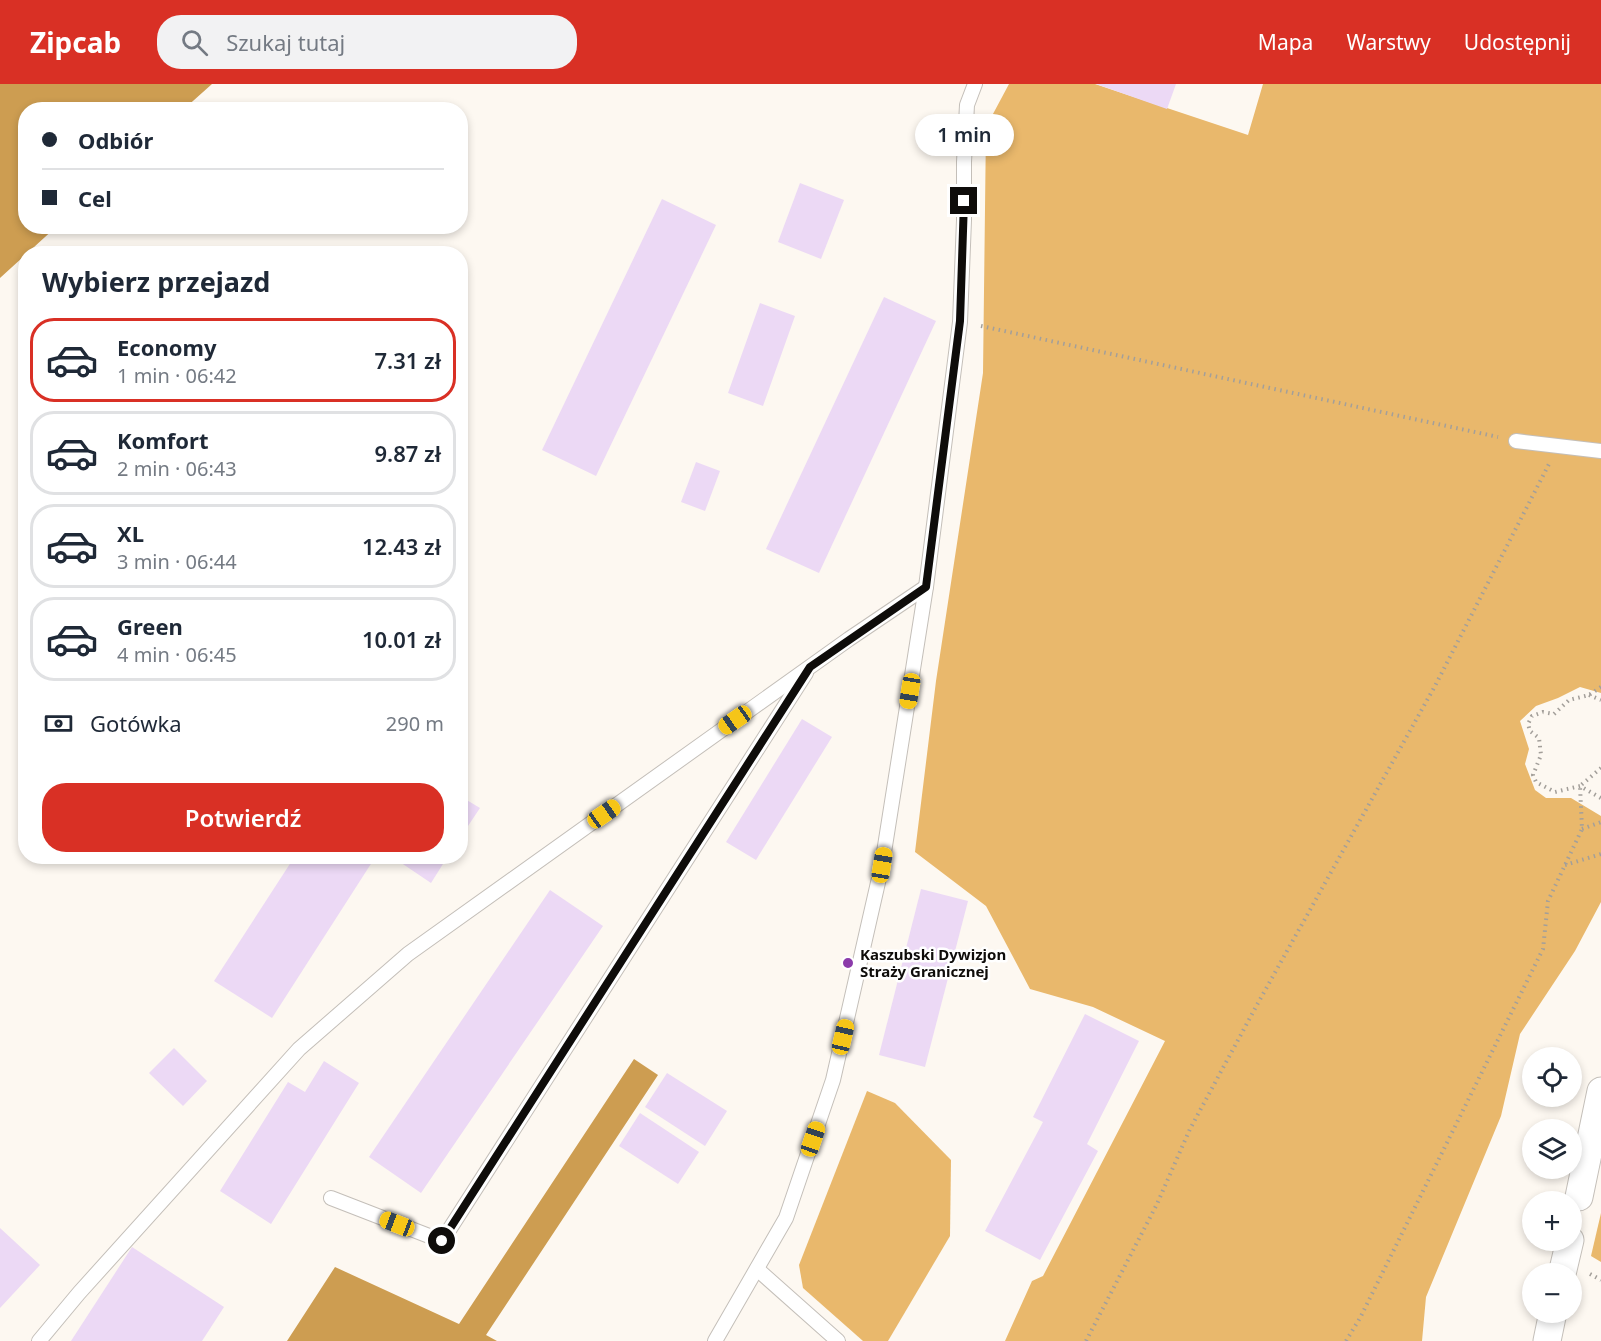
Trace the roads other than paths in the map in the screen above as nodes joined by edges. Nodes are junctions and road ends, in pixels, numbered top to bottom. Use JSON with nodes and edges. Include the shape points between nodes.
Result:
{"nodes":[{"id":1,"x":975,"y":84,"type":"edge"},
{"id":2,"x":1516,"y":441,"type":"road end"},
{"id":3,"x":1601,"y":451,"type":"edge"},
{"id":4,"x":926,"y":587,"type":"junction"},
{"id":5,"x":810,"y":667,"type":"junction"},
{"id":6,"x":1601,"y":1091,"type":"edge"},
{"id":7,"x":1580,"y":1191,"type":"edge"},
{"id":8,"x":331,"y":1198,"type":"dead end"},
{"id":9,"x":757,"y":1269,"type":"junction"},
{"id":10,"x":1551,"y":1323,"type":"edge"},
{"id":11,"x":39,"y":1341,"type":"edge"},
{"id":12,"x":715,"y":1341,"type":"edge"},
{"id":13,"x":838,"y":1341,"type":"edge"},
{"id":14,"x":1547,"y":1341,"type":"edge"}],
"edges":[{"from":1,"to":4,"type":"lane","via":[[967,105],[960,321]]},
{"from":2,"to":3,"type":"lane"},
{"from":4,"to":5,"type":"lane"},
{"from":4,"to":9,"type":"lane","via":[[882,865],[833,1080],[786,1218]]},
{"from":5,"to":8,"type":"lane","via":[[442,1241]]},
{"from":5,"to":11,"type":"lane","via":[[408,954],[332,1020],[291,1058]]},
{"from":6,"to":7,"type":"street"},
{"from":9,"to":12,"type":"lane"},
{"from":9,"to":13,"type":"lane"},
{"from":10,"to":14,"type":"street"}]}
